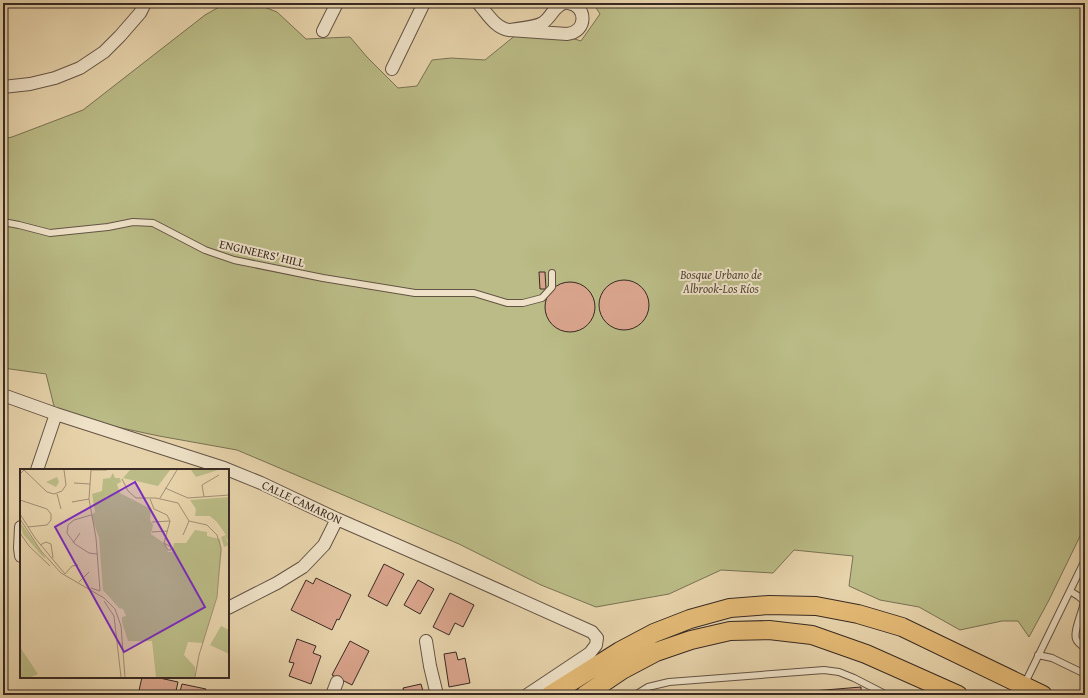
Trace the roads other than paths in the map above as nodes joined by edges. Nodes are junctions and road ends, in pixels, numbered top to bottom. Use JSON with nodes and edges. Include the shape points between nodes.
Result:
{"nodes":[{"id":1,"x":145,"y":3,"type":"edge"},
{"id":2,"x":337,"y":3,"type":"edge"},
{"id":3,"x":424,"y":3,"type":"edge"},
{"id":4,"x":478,"y":3,"type":"edge"},
{"id":5,"x":564,"y":3,"type":"edge"},
{"id":6,"x":568,"y":3,"type":"edge"},
{"id":7,"x":509,"y":30,"type":"junction"},
{"id":8,"x":323,"y":31,"type":"dead end"},
{"id":9,"x":392,"y":70,"type":"dead end"},
{"id":10,"x":3,"y":87,"type":"edge"},
{"id":11,"x":3,"y":222,"type":"edge"},
{"id":12,"x":552,"y":273,"type":"dead end"},
{"id":13,"x":3,"y":395,"type":"edge"},
{"id":14,"x":56,"y":414,"type":"junction"},
{"id":15,"x":37,"y":469,"type":"edge"},
{"id":16,"x":226,"y":469,"type":"edge"},
{"id":17,"x":229,"y":470,"type":"edge"},
{"id":18,"x":337,"y":519,"type":"junction"},
{"id":19,"x":1085,"y":561,"type":"edge"},
{"id":20,"x":1070,"y":591,"type":"junction"},
{"id":21,"x":229,"y":607,"type":"edge"},
{"id":22,"x":426,"y":641,"type":"dead end"},
{"id":23,"x":1085,"y":648,"type":"edge"},
{"id":24,"x":1038,"y":655,"type":"junction"},
{"id":25,"x":1085,"y":674,"type":"edge"},
{"id":26,"x":337,"y":682,"type":"dead end"},
{"id":27,"x":1024,"y":685,"type":"junction"},
{"id":28,"x":332,"y":695,"type":"edge"},
{"id":29,"x":437,"y":695,"type":"edge"},
{"id":30,"x":527,"y":695,"type":"edge"},
{"id":31,"x":550,"y":695,"type":"edge"},
{"id":32,"x":585,"y":695,"type":"edge"},
{"id":33,"x":635,"y":695,"type":"edge"},
{"id":34,"x":887,"y":695,"type":"edge"},
{"id":35,"x":958,"y":695,"type":"edge"},
{"id":36,"x":1042,"y":695,"type":"edge"}],
"edges":[{"from":1,"to":10,"type":"street","via":[[140,13],[104,52],[80,68],[55,78]]},
{"from":2,"to":8,"type":"street"},
{"from":3,"to":9,"type":"street"},
{"from":4,"to":7,"type":"street","via":[[496,24]]},
{"from":5,"to":7,"type":"street","via":[[558,5],[540,25]]},
{"from":6,"to":7,"type":"street","via":[[580,9],[582,14],[582,25],[576,33]]},
{"from":11,"to":12,"type":"lane","name":"ENGINEERS' HILL","via":[[50,234],[133,222],[153,223],[206,250],[234,260],[415,293],[474,293],[507,303],[523,303],[542,298],[552,287]]},
{"from":13,"to":14,"type":"street","name":"CALLE CAMARON"},
{"from":14,"to":15,"type":"street"},
{"from":14,"to":16,"type":"street","name":"CALLE CAMARON"},
{"from":17,"to":18,"type":"street","name":"CALLE CAMARON"},
{"from":18,"to":21,"type":"street","via":[[324,545],[303,567]]},
{"from":18,"to":30,"type":"street","name":"CALLE CAMARON","via":[[592,632],[597,638],[596,645],[590,653]]},
{"from":19,"to":20,"type":"lane"},
{"from":20,"to":23,"type":"lane","via":[[1084,601],[1076,639]]},
{"from":20,"to":24,"type":"lane"},
{"from":22,"to":29,"type":"street"},
{"from":24,"to":25,"type":"lane","via":[[1052,658]]},
{"from":24,"to":27,"type":"lane"},
{"from":26,"to":28,"type":"street"},
{"from":27,"to":31,"type":"main road","via":[[902,627],[858,614],[816,606],[769,605],[730,608],[690,619],[654,633]]},
{"from":27,"to":36,"type":"main road"},
{"from":32,"to":35,"type":"main road","via":[[629,666],[656,652],[730,631],[770,630],[812,635],[866,654]]},
{"from":33,"to":34,"type":"lane","via":[[648,687],[669,682],[824,670],[839,672]]}]}
